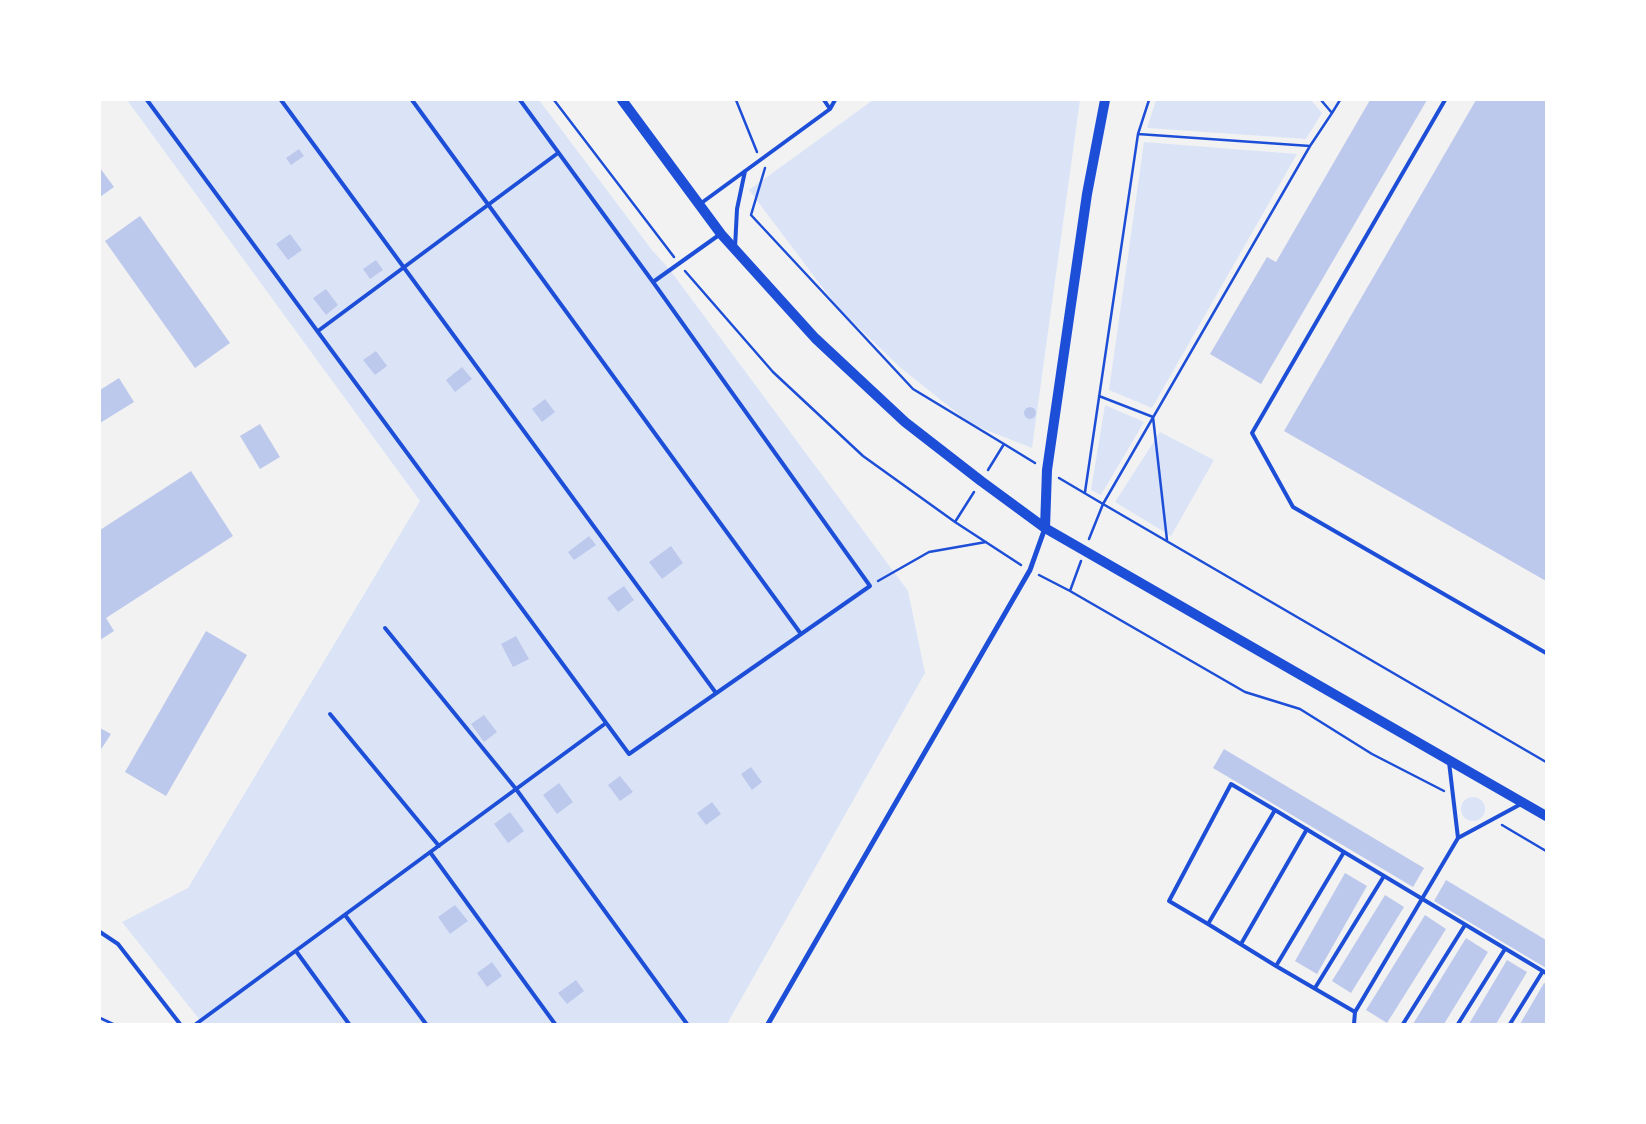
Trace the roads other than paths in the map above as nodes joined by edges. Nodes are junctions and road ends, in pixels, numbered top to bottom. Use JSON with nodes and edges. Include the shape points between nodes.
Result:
{"nodes":[{"id":1,"x":147,"y":100,"type":"edge"},
{"id":2,"x":282,"y":100,"type":"edge"},
{"id":3,"x":412,"y":100,"type":"edge"},
{"id":4,"x":520,"y":100,"type":"edge"},
{"id":5,"x":622,"y":100,"type":"edge"},
{"id":6,"x":824,"y":100,"type":"edge"},
{"id":7,"x":836,"y":100,"type":"edge"},
{"id":8,"x":1105,"y":100,"type":"edge"},
{"id":9,"x":1445,"y":100,"type":"edge"},
{"id":10,"x":830,"y":109,"type":"junction"},
{"id":11,"x":558,"y":152,"type":"junction"},
{"id":12,"x":745,"y":171,"type":"junction"},
{"id":13,"x":488,"y":205,"type":"junction"},
{"id":14,"x":698,"y":205,"type":"junction"},
{"id":15,"x":721,"y":234,"type":"junction"},
{"id":16,"x":735,"y":250,"type":"junction"},
{"id":17,"x":404,"y":267,"type":"junction"},
{"id":18,"x":653,"y":282,"type":"junction"},
{"id":19,"x":318,"y":331,"type":"junction"},
{"id":20,"x":1045,"y":528,"type":"junction"},
{"id":21,"x":385,"y":628,"type":"dead end"},
{"id":22,"x":801,"y":634,"type":"junction"},
{"id":23,"x":1546,"y":653,"type":"edge"},
{"id":24,"x":716,"y":693,"type":"junction"},
{"id":25,"x":330,"y":714,"type":"dead end"},
{"id":26,"x":606,"y":722,"type":"junction"},
{"id":27,"x":1449,"y":760,"type":"junction"},
{"id":28,"x":516,"y":789,"type":"junction"},
{"id":29,"x":1523,"y":803,"type":"junction"},
{"id":30,"x":1275,"y":810,"type":"junction"},
{"id":31,"x":1546,"y":816,"type":"edge"},
{"id":32,"x":1307,"y":830,"type":"junction"},
{"id":33,"x":1458,"y":838,"type":"junction"},
{"id":34,"x":439,"y":846,"type":"junction"},
{"id":35,"x":430,"y":852,"type":"junction"},
{"id":36,"x":1344,"y":852,"type":"junction"},
{"id":37,"x":1384,"y":876,"type":"junction"},
{"id":38,"x":1422,"y":899,"type":"junction"},
{"id":39,"x":345,"y":915,"type":"junction"},
{"id":40,"x":1208,"y":924,"type":"junction"},
{"id":41,"x":1465,"y":925,"type":"junction"},
{"id":42,"x":100,"y":932,"type":"edge"},
{"id":43,"x":1241,"y":944,"type":"junction"},
{"id":44,"x":1505,"y":949,"type":"junction"},
{"id":45,"x":296,"y":951,"type":"junction"},
{"id":46,"x":1276,"y":966,"type":"junction"},
{"id":47,"x":1544,"y":972,"type":"edge"},
{"id":48,"x":1315,"y":988,"type":"junction"},
{"id":49,"x":1355,"y":1012,"type":"junction"},
{"id":50,"x":180,"y":1024,"type":"edge"},
{"id":51,"x":196,"y":1024,"type":"edge"},
{"id":52,"x":350,"y":1024,"type":"edge"},
{"id":53,"x":426,"y":1024,"type":"edge"},
{"id":54,"x":555,"y":1024,"type":"edge"},
{"id":55,"x":686,"y":1024,"type":"edge"},
{"id":56,"x":768,"y":1024,"type":"edge"},
{"id":57,"x":1354,"y":1024,"type":"edge"},
{"id":58,"x":1403,"y":1024,"type":"edge"},
{"id":59,"x":1458,"y":1024,"type":"edge"},
{"id":60,"x":1510,"y":1024,"type":"edge"}],
"edges":[{"from":1,"to":19,"type":"lane"},
{"from":2,"to":17,"type":"lane"},
{"from":3,"to":13,"type":"lane"},
{"from":4,"to":11,"type":"lane"},
{"from":5,"to":14,"type":"main road"},
{"from":6,"to":10,"type":"lane"},
{"from":7,"to":10,"type":"lane"},
{"from":8,"to":20,"type":"main road","via":[[1087,194],[1047,470]]},
{"from":9,"to":23,"type":"lane","via":[[1252,433],[1293,506]]},
{"from":10,"to":12,"type":"lane"},
{"from":11,"to":13,"type":"lane"},
{"from":11,"to":18,"type":"lane"},
{"from":12,"to":14,"type":"lane"},
{"from":12,"to":16,"type":"lane","via":[[737,209]]},
{"from":13,"to":17,"type":"lane"},
{"from":13,"to":22,"type":"lane"},
{"from":14,"to":15,"type":"main road"},
{"from":15,"to":16,"type":"main road"},
{"from":15,"to":18,"type":"lane"},
{"from":16,"to":20,"type":"main road","via":[[815,338],[905,422]]},
{"from":17,"to":19,"type":"lane"},
{"from":17,"to":24,"type":"lane"},
{"from":18,"to":22,"type":"lane","via":[[870,586]]},
{"from":19,"to":26,"type":"lane"},
{"from":20,"to":27,"type":"main road"},
{"from":20,"to":56,"type":"street","via":[[1030,570]]},
{"from":21,"to":28,"type":"lane"},
{"from":22,"to":24,"type":"lane"},
{"from":24,"to":26,"type":"lane","via":[[630,754]]},
{"from":25,"to":34,"type":"lane"},
{"from":26,"to":28,"type":"lane"},
{"from":27,"to":29,"type":"main road"},
{"from":27,"to":33,"type":"lane"},
{"from":28,"to":34,"type":"lane"},
{"from":28,"to":55,"type":"lane"},
{"from":29,"to":31,"type":"main road"},
{"from":29,"to":33,"type":"lane"},
{"from":30,"to":32,"type":"lane"},
{"from":30,"to":40,"type":"lane"},
{"from":30,"to":40,"type":"lane","via":[[1231,784],[1170,901]]},
{"from":32,"to":36,"type":"lane"},
{"from":32,"to":43,"type":"lane"},
{"from":33,"to":38,"type":"lane"},
{"from":34,"to":35,"type":"lane"},
{"from":35,"to":39,"type":"lane"},
{"from":35,"to":54,"type":"lane"},
{"from":36,"to":37,"type":"lane"},
{"from":36,"to":46,"type":"lane"},
{"from":37,"to":38,"type":"lane"},
{"from":37,"to":48,"type":"lane"},
{"from":38,"to":41,"type":"lane"},
{"from":38,"to":49,"type":"lane"},
{"from":39,"to":45,"type":"lane"},
{"from":39,"to":53,"type":"lane"},
{"from":40,"to":43,"type":"lane"},
{"from":41,"to":44,"type":"lane"},
{"from":41,"to":58,"type":"lane"},
{"from":42,"to":50,"type":"lane","via":[[118,944]]},
{"from":43,"to":46,"type":"lane"},
{"from":44,"to":47,"type":"lane"},
{"from":44,"to":59,"type":"lane"},
{"from":45,"to":51,"type":"lane"},
{"from":45,"to":52,"type":"lane"},
{"from":46,"to":48,"type":"lane"},
{"from":47,"to":60,"type":"lane"},
{"from":48,"to":49,"type":"lane"},
{"from":49,"to":57,"type":"lane"}]}
